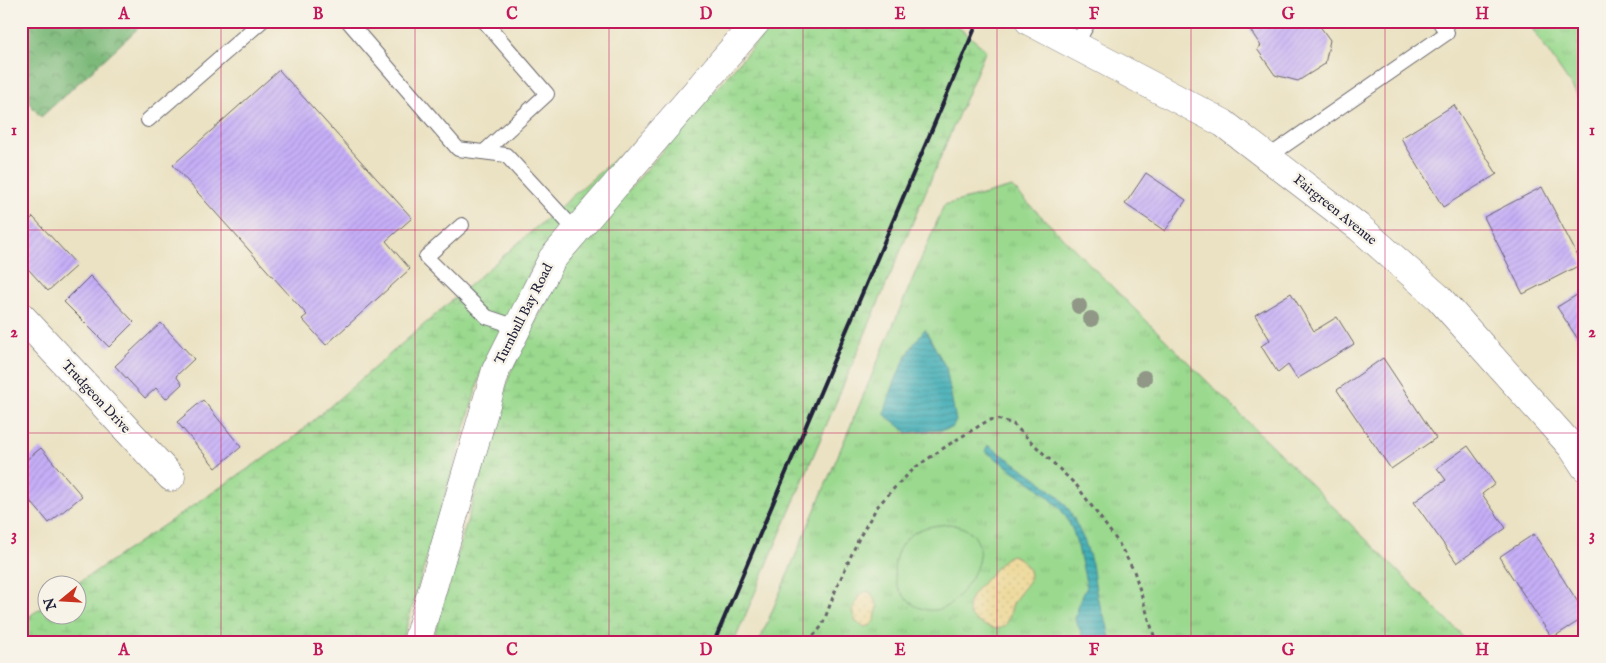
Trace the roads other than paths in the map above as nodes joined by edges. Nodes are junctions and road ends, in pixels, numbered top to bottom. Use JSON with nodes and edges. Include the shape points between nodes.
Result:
{"nodes":[{"id":1,"x":262,"y":21,"type":"edge"},
{"id":2,"x":484,"y":21,"type":"edge"},
{"id":3,"x":757,"y":21,"type":"edge"},
{"id":4,"x":1029,"y":21,"type":"edge"},
{"id":5,"x":1089,"y":21,"type":"edge"},
{"id":6,"x":1439,"y":21,"type":"edge"},
{"id":7,"x":356,"y":24,"type":"edge"},
{"id":8,"x":1076,"y":46,"type":"junction"},
{"id":9,"x":148,"y":120,"type":"dead end"},
{"id":10,"x":484,"y":152,"type":"junction"},
{"id":11,"x":1268,"y":157,"type":"junction"},
{"id":12,"x":462,"y":225,"type":"dead end"},
{"id":13,"x":576,"y":231,"type":"junction"},
{"id":14,"x":24,"y":324,"type":"edge"},
{"id":15,"x":517,"y":327,"type":"junction"},
{"id":16,"x":1585,"y":467,"type":"edge"},
{"id":17,"x":171,"y":477,"type":"dead end"},
{"id":18,"x":417,"y":642,"type":"edge"}],
"edges":[{"from":1,"to":9,"type":"lane"},
{"from":2,"to":10,"type":"lane","via":[[547,94]]},
{"from":3,"to":13,"type":"street","name":"Turnbull Bay Road"},
{"from":4,"to":8,"type":"street","name":"Fairgreen Avenue"},
{"from":5,"to":8,"type":"lane"},
{"from":6,"to":11,"type":"lane","via":[[1447,33]]},
{"from":7,"to":10,"type":"lane","via":[[458,149]]},
{"from":8,"to":11,"type":"street","name":"Fairgreen Avenue","via":[[1223,123]]},
{"from":10,"to":13,"type":"lane","via":[[506,155]]},
{"from":11,"to":16,"type":"street","name":"Fairgreen Avenue","via":[[1360,228],[1439,298],[1572,447]]},
{"from":12,"to":15,"type":"lane","via":[[426,257],[487,317]]},
{"from":13,"to":15,"type":"street","name":"Turnbull Bay Road","via":[[552,259]]},
{"from":14,"to":17,"type":"street","name":"Trudgeon Drive"},
{"from":15,"to":18,"type":"street","name":"Turnbull Bay Road","via":[[496,370]]}]}
